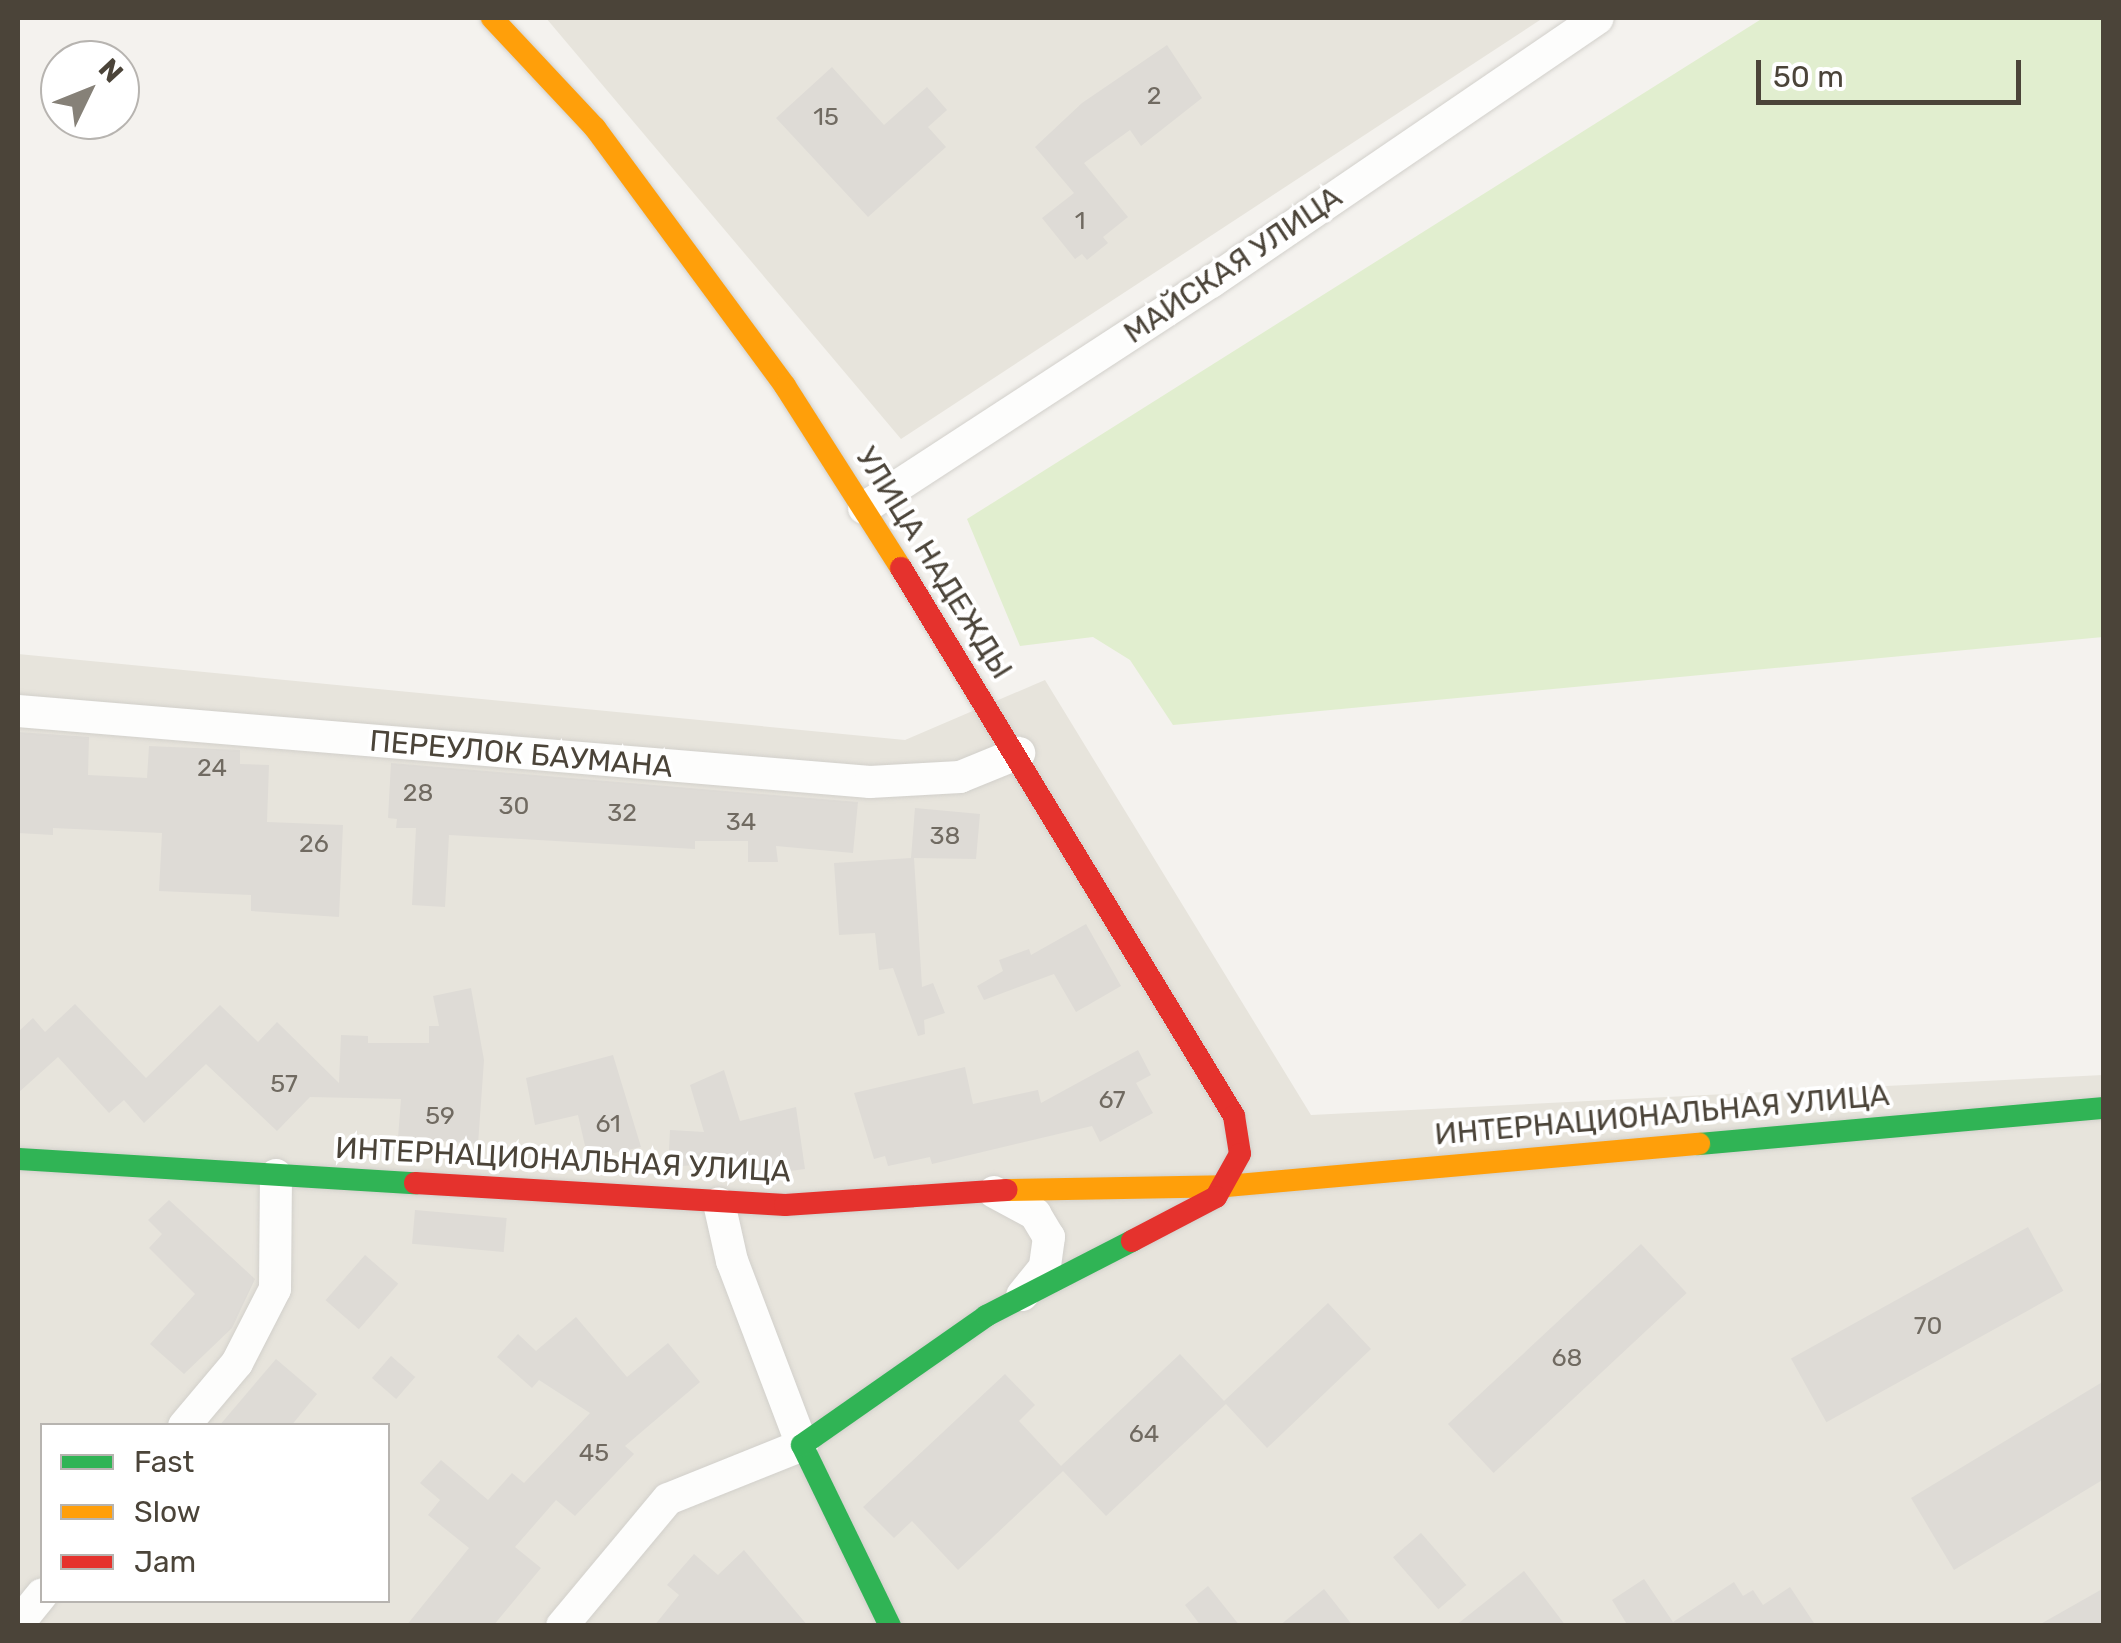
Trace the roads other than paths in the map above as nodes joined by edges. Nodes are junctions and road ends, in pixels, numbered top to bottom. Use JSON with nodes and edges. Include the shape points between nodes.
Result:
{"nodes":[{"id":1,"x":1598,"y":18,"type":"edge"},
{"id":2,"x":497,"y":19,"type":"edge"},
{"id":3,"x":864,"y":508,"type":"junction"},
{"id":4,"x":18,"y":711,"type":"edge"},
{"id":5,"x":1019,"y":753,"type":"junction"},
{"id":6,"x":2104,"y":1108,"type":"edge"},
{"id":7,"x":18,"y":1159,"type":"edge"},
{"id":8,"x":276,"y":1175,"type":"junction"},
{"id":9,"x":1226,"y":1186,"type":"junction"},
{"id":10,"x":990,"y":1190,"type":"junction"},
{"id":11,"x":720,"y":1204,"type":"junction"},
{"id":12,"x":1020,"y":1296,"type":"junction"},
{"id":13,"x":187,"y":1423,"type":"edge"},
{"id":14,"x":802,"y":1444,"type":"junction"},
{"id":15,"x":40,"y":1596,"type":"edge"},
{"id":16,"x":18,"y":1624,"type":"edge"},
{"id":17,"x":562,"y":1626,"type":"edge"},
{"id":18,"x":890,"y":1626,"type":"edge"}],
"edges":[{"from":1,"to":3,"type":"street","name":"МАЙСКАЯ УЛИЦА"},
{"from":2,"to":3,"type":"street","name":"УЛИЦА НАДЕЖДЫ","via":[[595,128],[683,242]]},
{"from":3,"to":5,"type":"street","name":"УЛИЦА НАДЕЖДЫ"},
{"from":4,"to":5,"type":"street","name":"ПЕРЕУЛОК БАУМАНА","via":[[870,782],[960,777]]},
{"from":5,"to":9,"type":"street","name":"УЛИЦА НАДЕЖДЫ","via":[[1224,1093],[1240,1154]]},
{"from":6,"to":9,"type":"street","name":"ИНТЕРНАЦИОНАЛЬНАЯ УЛИЦА"},
{"from":7,"to":8,"type":"street","name":"ИНТЕРНАЦИОНАЛЬНАЯ УЛИЦА"},
{"from":8,"to":11,"type":"street","name":"ИНТЕРНАЦИОНАЛЬНАЯ УЛИЦА"},
{"from":8,"to":13,"type":"street","via":[[275,1289],[237,1363]]},
{"from":9,"to":10,"type":"street","name":"ИНТЕРНАЦИОНАЛЬНАЯ УЛИЦА"},
{"from":9,"to":12,"type":"street","via":[[1178,1220]]},
{"from":10,"to":11,"type":"street","name":"ИНТЕРНАЦИОНАЛЬНАЯ УЛИЦА"},
{"from":10,"to":12,"type":"street","via":[[1035,1214],[1049,1237],[1045,1267]]},
{"from":11,"to":14,"type":"street","via":[[732,1261]]},
{"from":12,"to":14,"type":"street"},
{"from":14,"to":17,"type":"street","via":[[668,1499]]},
{"from":14,"to":18,"type":"street"},
{"from":15,"to":16,"type":"street"}]}
